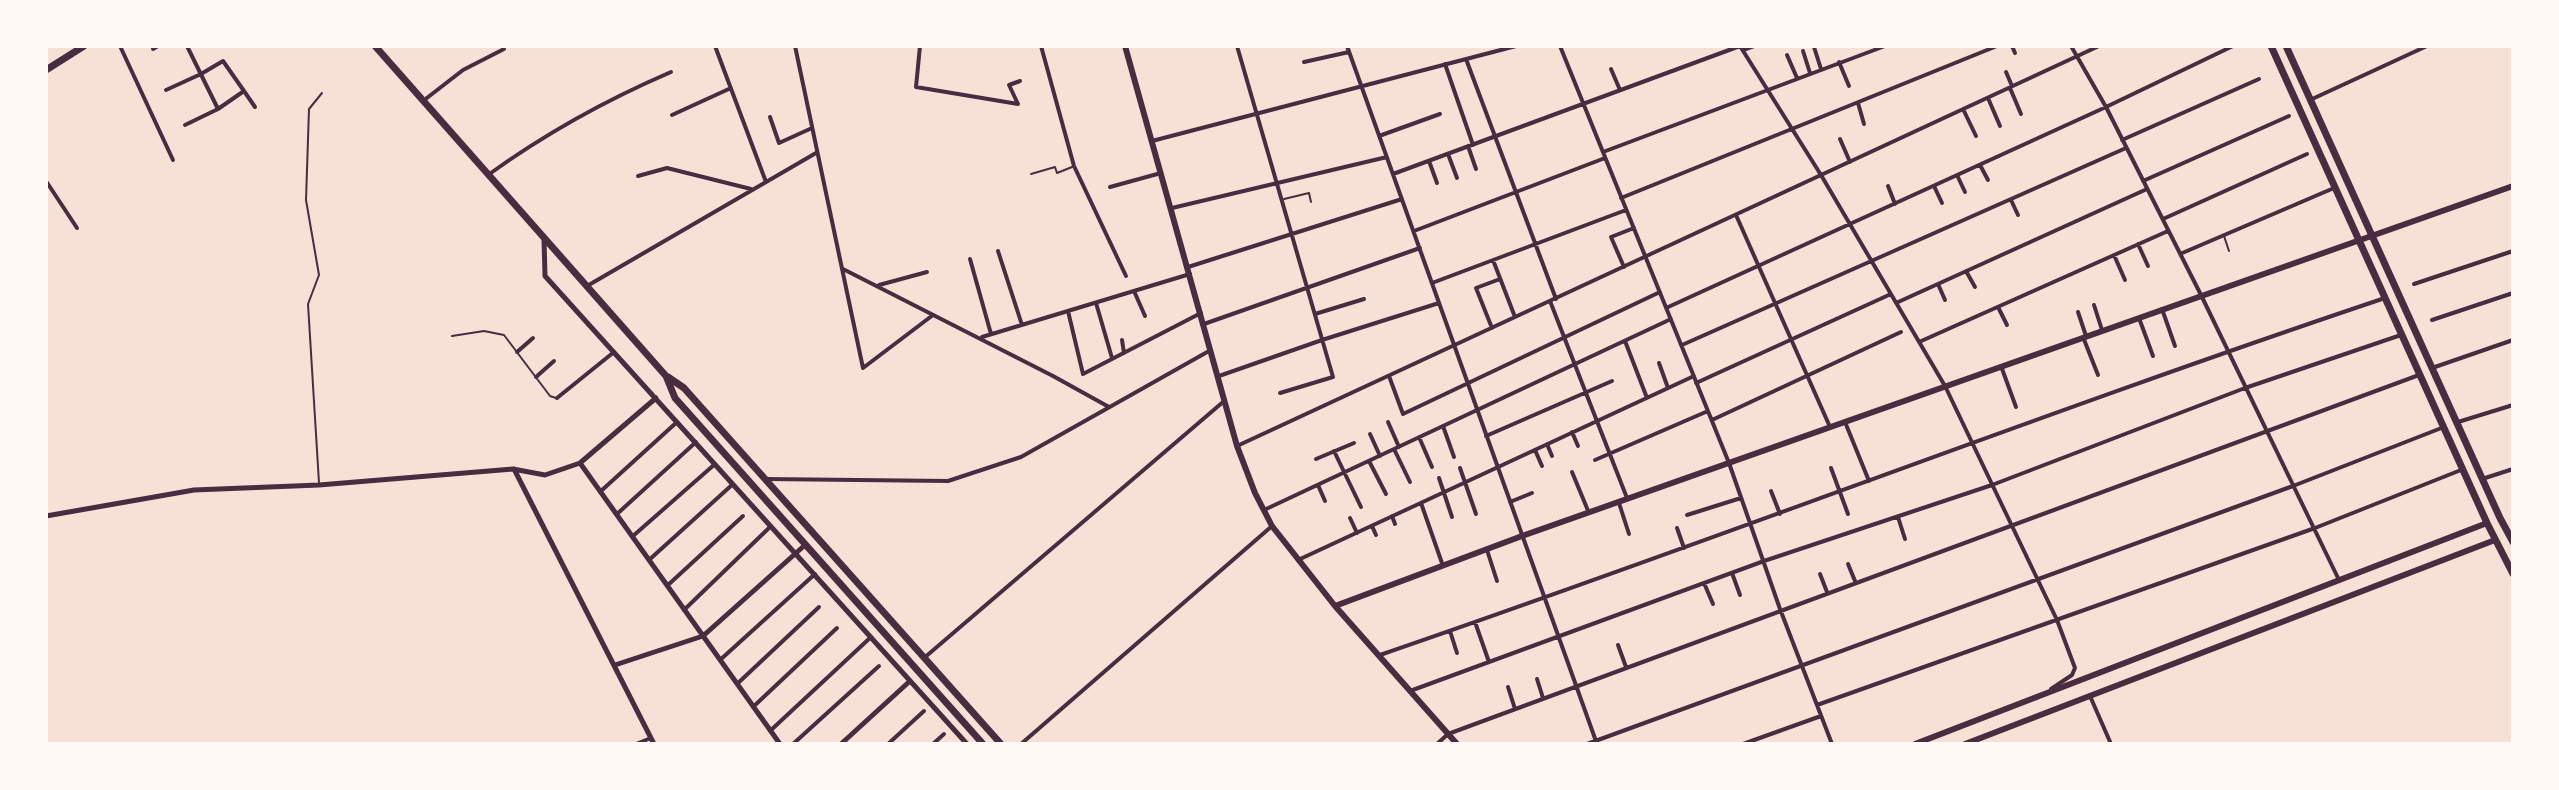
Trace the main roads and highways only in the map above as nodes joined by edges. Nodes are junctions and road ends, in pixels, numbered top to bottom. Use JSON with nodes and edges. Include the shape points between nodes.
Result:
{"nodes":[{"id":1,"x":84,"y":46,"type":"edge"},
{"id":2,"x":375,"y":46,"type":"edge"},
{"id":3,"x":1125,"y":46,"type":"edge"},
{"id":4,"x":2271,"y":46,"type":"edge"},
{"id":5,"x":2286,"y":46,"type":"edge"},
{"id":6,"x":46,"y":70,"type":"edge"},
{"id":7,"x":2513,"y":186,"type":"edge"},
{"id":8,"x":2372,"y":237,"type":"junction"},
{"id":9,"x":2361,"y":241,"type":"junction"},
{"id":10,"x":666,"y":376,"type":"junction"},
{"id":11,"x":2500,"y":518,"type":"junction"},
{"id":12,"x":2487,"y":523,"type":"junction"},
{"id":13,"x":2512,"y":538,"type":"edge"},
{"id":14,"x":2495,"y":540,"type":"junction"},
{"id":15,"x":2513,"y":574,"type":"edge"},
{"id":16,"x":1335,"y":606,"type":"junction"},
{"id":17,"x":2108,"y":669,"type":"junction"},
{"id":18,"x":2115,"y":686,"type":"junction"},
{"id":19,"x":983,"y":744,"type":"edge"},
{"id":20,"x":1001,"y":744,"type":"edge"},
{"id":21,"x":1457,"y":744,"type":"edge"},
{"id":22,"x":1915,"y":744,"type":"edge"},
{"id":23,"x":1965,"y":744,"type":"edge"}],
"edges":[{"from":1,"to":6,"type":"main road"},
{"from":2,"to":10,"type":"main road"},
{"from":3,"to":16,"type":"main road","via":[[1237,446],[1272,526]]},
{"from":4,"to":9,"type":"main road"},
{"from":5,"to":8,"type":"main road"},
{"from":7,"to":8,"type":"main road"},
{"from":8,"to":9,"type":"main road"},
{"from":8,"to":11,"type":"main road"},
{"from":9,"to":12,"type":"main road"},
{"from":9,"to":16,"type":"main road"},
{"from":10,"to":19,"type":"main road","via":[[675,398]]},
{"from":10,"to":20,"type":"main road","via":[[684,388]]},
{"from":11,"to":12,"type":"main road"},
{"from":11,"to":13,"type":"main road"},
{"from":12,"to":14,"type":"main road"},
{"from":12,"to":17,"type":"main road"},
{"from":13,"to":14,"type":"main road"},
{"from":14,"to":15,"type":"main road"},
{"from":14,"to":18,"type":"main road"},
{"from":16,"to":21,"type":"main road"},
{"from":17,"to":18,"type":"main road"},
{"from":17,"to":22,"type":"main road"},
{"from":18,"to":23,"type":"main road"}]}
